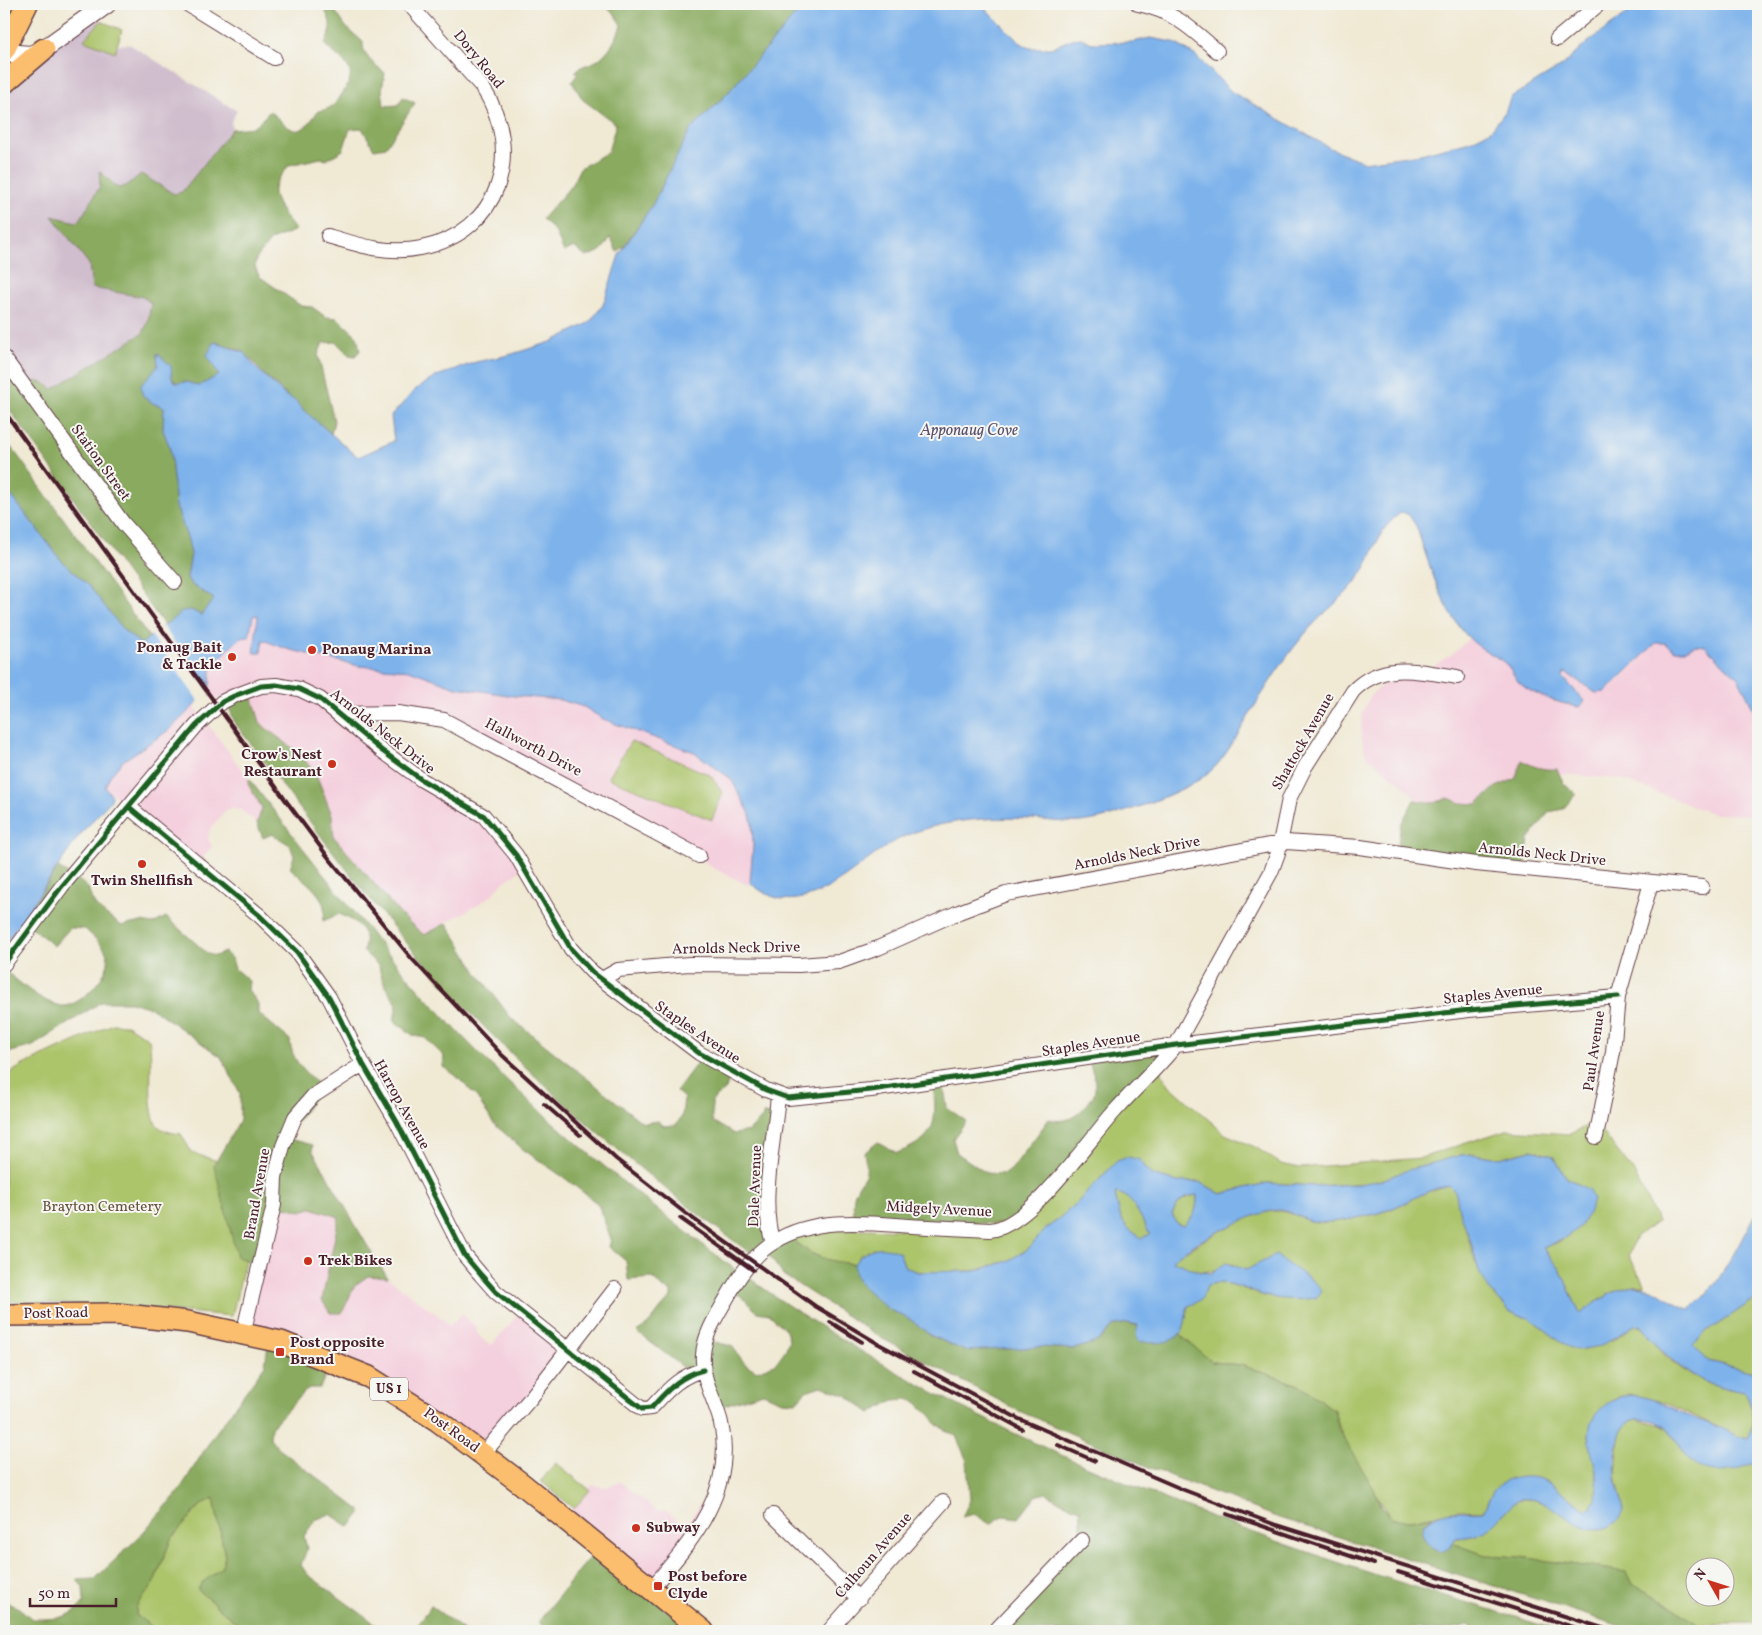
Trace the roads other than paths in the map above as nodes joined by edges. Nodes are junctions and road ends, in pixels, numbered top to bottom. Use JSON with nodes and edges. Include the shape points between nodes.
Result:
{"nodes":[{"id":1,"x":27,"y":4,"type":"edge"},
{"id":2,"x":107,"y":4,"type":"edge"},
{"id":3,"x":187,"y":4,"type":"edge"},
{"id":4,"x":410,"y":4,"type":"edge"},
{"id":5,"x":1138,"y":4,"type":"edge"},
{"id":6,"x":1599,"y":4,"type":"edge"},
{"id":7,"x":1557,"y":39,"type":"dead end"},
{"id":8,"x":44,"y":50,"type":"junction"},
{"id":9,"x":4,"y":51,"type":"edge"},
{"id":10,"x":1217,"y":51,"type":"dead end"},
{"id":11,"x":274,"y":58,"type":"dead end"},
{"id":12,"x":4,"y":83,"type":"edge"},
{"id":13,"x":328,"y":236,"type":"dead end"},
{"id":14,"x":4,"y":358,"type":"edge"},
{"id":15,"x":175,"y":582,"type":"dead end"},
{"id":16,"x":1457,"y":677,"type":"dead end"},
{"id":17,"x":339,"y":714,"type":"junction"},
{"id":18,"x":129,"y":807,"type":"junction"},
{"id":19,"x":1279,"y":843,"type":"junction"},
{"id":20,"x":699,"y":856,"type":"dead end"},
{"id":21,"x":1651,"y":883,"type":"junction"},
{"id":22,"x":1702,"y":887,"type":"dead end"},
{"id":23,"x":4,"y":964,"type":"edge"},
{"id":24,"x":602,"y":979,"type":"junction"},
{"id":25,"x":1618,"y":997,"type":"junction"},
{"id":26,"x":1176,"y":1045,"type":"junction"},
{"id":27,"x":363,"y":1064,"type":"junction"},
{"id":28,"x":778,"y":1095,"type":"junction"},
{"id":29,"x":1596,"y":1137,"type":"dead end"},
{"id":30,"x":773,"y":1243,"type":"junction"},
{"id":31,"x":615,"y":1289,"type":"dead end"},
{"id":32,"x":4,"y":1315,"type":"edge"},
{"id":33,"x":243,"y":1334,"type":"junction"},
{"id":34,"x":568,"y":1352,"type":"junction"},
{"id":35,"x":703,"y":1370,"type":"junction"},
{"id":36,"x":482,"y":1454,"type":"junction"},
{"id":37,"x":943,"y":1502,"type":"dead end"},
{"id":38,"x":773,"y":1515,"type":"dead end"},
{"id":39,"x":1082,"y":1540,"type":"dead end"},
{"id":40,"x":650,"y":1590,"type":"junction"},
{"id":41,"x":860,"y":1599,"type":"junction"},
{"id":42,"x":704,"y":1631,"type":"edge"},
{"id":43,"x":829,"y":1631,"type":"edge"},
{"id":44,"x":995,"y":1631,"type":"edge"}],
"edges":[{"from":1,"to":9,"type":"main road"},
{"from":2,"to":8,"type":"street"},
{"from":3,"to":11,"type":"street"},
{"from":4,"to":13,"type":"street","name":"Dory Road","via":[[483,88],[492,103],[501,129],[504,156],[496,192],[475,222],[458,234],[422,248],[381,250]]},
{"from":5,"to":10,"type":"street","via":[[1157,8],[1178,18]]},
{"from":6,"to":7,"type":"street"},
{"from":8,"to":9,"type":"street","via":[[31,56]]},
{"from":8,"to":12,"type":"main road"},
{"from":14,"to":15,"type":"street","name":"Station Street","via":[[123,522]]},
{"from":16,"to":19,"type":"street","name":"Shattock Avenue","via":[[1390,672],[1375,674],[1359,683],[1294,788],[1284,811]]},
{"from":17,"to":18,"type":"street","name":"Arnolds Neck Drive","via":[[320,699],[287,686],[261,686],[234,696],[208,714],[190,732]]},
{"from":17,"to":20,"type":"street","name":"Hallworth Drive","via":[[398,713],[444,720]]},
{"from":17,"to":24,"type":"street","name":"Arnolds Neck Drive","via":[[422,780],[484,816],[492,824],[516,855],[571,949]]},
{"from":18,"to":23,"type":"street","name":"Arnolds Neck Drive","via":[[62,886]]},
{"from":18,"to":27,"type":"street","name":"Harrop Avenue","via":[[260,916],[296,952],[329,997]]},
{"from":19,"to":21,"type":"street","name":"Arnolds Neck Drive","via":[[1360,847],[1476,864]]},
{"from":19,"to":24,"type":"street","name":"Arnolds Neck Drive","via":[[1006,894],[839,962],[689,964],[618,970]]},
{"from":19,"to":26,"type":"street","name":"Shattock Avenue","via":[[1271,872]]},
{"from":21,"to":22,"type":"street","name":"Arnolds Neck Drive"},
{"from":21,"to":25,"type":"street","name":"Paul Avenue"},
{"from":24,"to":28,"type":"street","name":"Staples Avenue","via":[[631,1004],[699,1052]]},
{"from":25,"to":26,"type":"street","name":"Staples Avenue","via":[[1478,1009]]},
{"from":25,"to":29,"type":"street","name":"Paul Avenue","via":[[1613,1052]]},
{"from":26,"to":28,"type":"street","name":"Staples Avenue","via":[[872,1090],[798,1099]]},
{"from":26,"to":30,"type":"street","name":"Midgely Avenue","via":[[1114,1111],[1052,1186],[1020,1218],[1006,1227],[990,1230],[841,1223],[794,1232]]},
{"from":27,"to":33,"type":"street","name":"Brand Avenue","via":[[313,1096],[295,1117],[275,1177],[274,1204]]},
{"from":27,"to":34,"type":"street","name":"Harrop Avenue","via":[[397,1122],[465,1256],[496,1292]]},
{"from":28,"to":30,"type":"street","name":"Dale Avenue","via":[[768,1194],[768,1229]]},
{"from":30,"to":35,"type":"street","name":"Dale Avenue","via":[[759,1253],[742,1275],[714,1321],[704,1344]]},
{"from":31,"to":34,"type":"street"},
{"from":32,"to":33,"type":"main road","name":"Post Road","number":"US 1","via":[[117,1314],[188,1322]]},
{"from":33,"to":36,"type":"main road","name":"Post Road","number":"US 1","via":[[281,1342],[369,1377]]},
{"from":34,"to":35,"type":"street","name":"Harrop Avenue","via":[[642,1409],[651,1408],[677,1381]]},
{"from":34,"to":36,"type":"street"},
{"from":35,"to":40,"type":"street","via":[[722,1427],[720,1481],[706,1518]]},
{"from":36,"to":40,"type":"main road","name":"Post Road","number":"US 1"},
{"from":37,"to":41,"type":"street","name":"Calhoun Avenue"},
{"from":38,"to":41,"type":"street"},
{"from":39,"to":44,"type":"street"},
{"from":40,"to":42,"type":"main road","name":"Post Road","number":"US 1"},
{"from":41,"to":43,"type":"street","name":"Calhoun Avenue"}]}
